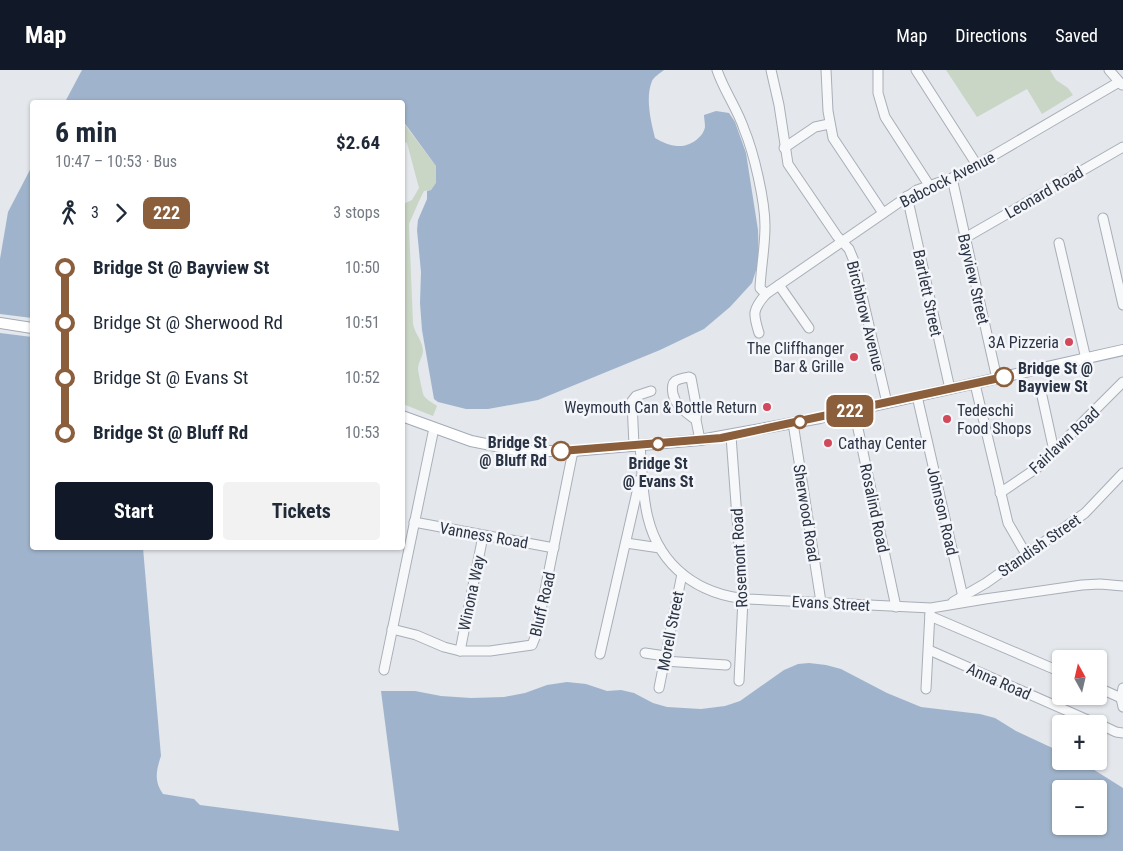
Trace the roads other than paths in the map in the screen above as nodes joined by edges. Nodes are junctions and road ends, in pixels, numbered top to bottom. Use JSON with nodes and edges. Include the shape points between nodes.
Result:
{"nodes":[{"id":1,"x":717,"y":70,"type":"edge"},
{"id":2,"x":771,"y":70,"type":"edge"},
{"id":3,"x":826,"y":70,"type":"edge"},
{"id":4,"x":878,"y":70,"type":"edge"},
{"id":5,"x":916,"y":70,"type":"edge"},
{"id":6,"x":1109,"y":70,"type":"edge"},
{"id":7,"x":1121,"y":84,"type":"edge"},
{"id":8,"x":829,"y":124,"type":"junction"},
{"id":9,"x":1123,"y":146,"type":"edge"},
{"id":10,"x":784,"y":148,"type":"junction"},
{"id":11,"x":976,"y":165,"type":"junction"},
{"id":12,"x":952,"y":178,"type":"junction"},
{"id":13,"x":929,"y":185,"type":"junction"},
{"id":14,"x":907,"y":196,"type":"junction"},
{"id":15,"x":883,"y":214,"type":"junction"},
{"id":16,"x":1104,"y":218,"type":"dead end"},
{"id":17,"x":965,"y":238,"type":"junction"},
{"id":18,"x":843,"y":242,"type":"junction"},
{"id":19,"x":1059,"y":243,"type":"dead end"},
{"id":20,"x":779,"y":286,"type":"junction"},
{"id":21,"x":766,"y":294,"type":"junction"},
{"id":22,"x":1123,"y":305,"type":"edge"},
{"id":23,"x":0,"y":323,"type":"edge"},
{"id":24,"x":30,"y":328,"type":"edge"},
{"id":25,"x":808,"y":328,"type":"dead end"},
{"id":26,"x":759,"y":333,"type":"dead end"},
{"id":27,"x":1123,"y":350,"type":"edge"},
{"id":28,"x":1086,"y":359,"type":"junction"},
{"id":29,"x":997,"y":379,"type":"junction"},
{"id":30,"x":1123,"y":382,"type":"edge"},
{"id":31,"x":975,"y":384,"type":"junction"},
{"id":32,"x":950,"y":389,"type":"junction"},
{"id":33,"x":651,"y":391,"type":"dead end"},
{"id":34,"x":918,"y":396,"type":"junction"},
{"id":35,"x":1042,"y":396,"type":"dead end"},
{"id":36,"x":887,"y":403,"type":"junction"},
{"id":37,"x":854,"y":410,"type":"junction"},
{"id":38,"x":405,"y":417,"type":"edge"},
{"id":39,"x":696,"y":420,"type":"dead end"},
{"id":40,"x":793,"y":423,"type":"junction"},
{"id":41,"x":434,"y":428,"type":"junction"},
{"id":42,"x":731,"y":436,"type":"junction"},
{"id":43,"x":700,"y":440,"type":"junction"},
{"id":44,"x":637,"y":446,"type":"junction"},
{"id":45,"x":573,"y":451,"type":"junction"},
{"id":46,"x":1054,"y":451,"type":"junction"},
{"id":47,"x":642,"y":468,"type":"junction"},
{"id":48,"x":1123,"y":475,"type":"edge"},
{"id":49,"x":1000,"y":493,"type":"junction"},
{"id":50,"x":414,"y":522,"type":"junction"},
{"id":51,"x":483,"y":536,"type":"junction"},
{"id":52,"x":626,"y":543,"type":"junction"},
{"id":53,"x":554,"y":548,"type":"junction"},
{"id":54,"x":660,"y":548,"type":"junction"},
{"id":55,"x":1026,"y":554,"type":"junction"},
{"id":56,"x":682,"y":574,"type":"junction"},
{"id":57,"x":1123,"y":586,"type":"edge"},
{"id":58,"x":963,"y":597,"type":"junction"},
{"id":59,"x":743,"y":599,"type":"junction"},
{"id":60,"x":821,"y":602,"type":"junction"},
{"id":61,"x":946,"y":606,"type":"junction"},
{"id":62,"x":896,"y":607,"type":"junction"},
{"id":63,"x":930,"y":612,"type":"junction"},
{"id":64,"x":392,"y":629,"type":"junction"},
{"id":65,"x":929,"y":650,"type":"junction"},
{"id":66,"x":460,"y":651,"type":"junction"},
{"id":67,"x":645,"y":653,"type":"dead end"},
{"id":68,"x":600,"y":654,"type":"dead end"},
{"id":69,"x":665,"y":659,"type":"junction"},
{"id":70,"x":726,"y":665,"type":"dead end"},
{"id":71,"x":1052,"y":668,"type":"edge"},
{"id":72,"x":384,"y":670,"type":"dead end"},
{"id":73,"x":738,"y":681,"type":"dead end"},
{"id":74,"x":659,"y":688,"type":"dead end"},
{"id":75,"x":1123,"y":688,"type":"edge"},
{"id":76,"x":926,"y":689,"type":"dead end"},
{"id":77,"x":1108,"y":693,"type":"edge"},
{"id":78,"x":1122,"y":702,"type":"edge"},
{"id":79,"x":1077,"y":715,"type":"edge"},
{"id":80,"x":1107,"y":728,"type":"edge"},
{"id":81,"x":1123,"y":732,"type":"edge"}],
"edges":[{"from":1,"to":21,"type":"street","via":[[745,130],[755,166],[764,213],[760,288]]},
{"from":2,"to":10,"type":"street","name":"Birchbrow Avenue"},
{"from":3,"to":8,"type":"street"},
{"from":4,"to":13,"type":"street","via":[[878,93],[885,117]]},
{"from":5,"to":11,"type":"street"},
{"from":6,"to":7,"type":"street"},
{"from":7,"to":11,"type":"street","name":"Babcock Avenue"},
{"from":8,"to":10,"type":"street","via":[[815,126]]},
{"from":8,"to":15,"type":"street","via":[[833,138]]},
{"from":9,"to":17,"type":"street","name":"Leonard Road"},
{"from":10,"to":18,"type":"street","name":"Birchbrow Avenue","via":[[792,172]]},
{"from":11,"to":12,"type":"street","name":"Babcock Avenue"},
{"from":12,"to":13,"type":"street","name":"Babcock Avenue"},
{"from":12,"to":17,"type":"street","name":"Bayview Street"},
{"from":13,"to":14,"type":"street","name":"Babcock Avenue"},
{"from":14,"to":15,"type":"street","name":"Babcock Avenue"},
{"from":14,"to":32,"type":"street","name":"Bartlett Street"},
{"from":15,"to":18,"type":"street","name":"Babcock Avenue"},
{"from":16,"to":22,"type":"street"},
{"from":17,"to":29,"type":"street","name":"Bayview Street"},
{"from":18,"to":20,"type":"street","name":"Babcock Avenue"},
{"from":18,"to":36,"type":"street","name":"Birchbrow Avenue","via":[[854,261]]},
{"from":19,"to":28,"type":"street"},
{"from":20,"to":21,"type":"street","name":"Babcock Avenue"},
{"from":20,"to":25,"type":"street"},
{"from":21,"to":26,"type":"street","name":"Babcock Avenue","via":[[754,313]]},
{"from":23,"to":24,"type":"main road"},
{"from":27,"to":28,"type":"main road"},
{"from":28,"to":29,"type":"main road"},
{"from":29,"to":31,"type":"main road"},
{"from":30,"to":46,"type":"street","name":"Fairlawn Road"},
{"from":31,"to":32,"type":"main road"},
{"from":31,"to":49,"type":"street"},
{"from":32,"to":34,"type":"main road"},
{"from":33,"to":44,"type":"street","name":"Evans Street","via":[[636,396],[632,401]]},
{"from":34,"to":36,"type":"main road"},
{"from":34,"to":58,"type":"street","name":"Johnson Road"},
{"from":35,"to":46,"type":"street"},
{"from":36,"to":37,"type":"main road"},
{"from":37,"to":40,"type":"main road"},
{"from":37,"to":62,"type":"street","name":"Rosalind Road"},
{"from":38,"to":41,"type":"main road"},
{"from":39,"to":43,"type":"street"},
{"from":40,"to":42,"type":"main road"},
{"from":40,"to":60,"type":"street","name":"Sherwood Road"},
{"from":41,"to":45,"type":"main road","via":[[474,442],[508,449]]},
{"from":41,"to":50,"type":"street"},
{"from":42,"to":43,"type":"main road"},
{"from":42,"to":59,"type":"street","name":"Rosemont Road"},
{"from":43,"to":44,"type":"main road"},
{"from":44,"to":45,"type":"main road"},
{"from":44,"to":47,"type":"street","name":"Evans Street"},
{"from":45,"to":53,"type":"street","name":"Bluff Road"},
{"from":46,"to":49,"type":"street","name":"Fairlawn Road","via":[[1037,468]]},
{"from":47,"to":52,"type":"street"},
{"from":47,"to":54,"type":"street","name":"Evans Street","via":[[648,518]]},
{"from":48,"to":55,"type":"street","name":"Standish Street","via":[[1084,513]]},
{"from":49,"to":55,"type":"street","via":[[1008,524]]},
{"from":50,"to":51,"type":"street","name":"Vanness Road"},
{"from":50,"to":64,"type":"street"},
{"from":51,"to":53,"type":"street","name":"Vanness Road"},
{"from":51,"to":66,"type":"street","name":"Winona Way"},
{"from":52,"to":54,"type":"street"},
{"from":52,"to":68,"type":"street"},
{"from":53,"to":66,"type":"street","name":"Bluff Road","via":[[532,644],[490,652]]},
{"from":54,"to":56,"type":"street","name":"Evans Street"},
{"from":55,"to":58,"type":"street","name":"Standish Street"},
{"from":56,"to":59,"type":"street","name":"Evans Street","via":[[719,595]]},
{"from":56,"to":69,"type":"street","name":"Morell Street"},
{"from":57,"to":61,"type":"street","name":"Evans Street","via":[[1082,585]]},
{"from":58,"to":61,"type":"street","name":"Standish Street"},
{"from":59,"to":60,"type":"street","name":"Evans Street"},
{"from":59,"to":73,"type":"street","name":"Rosemont Road"},
{"from":60,"to":62,"type":"street","name":"Evans Street"},
{"from":61,"to":63,"type":"street","name":"Evans Street"},
{"from":62,"to":63,"type":"street","name":"Evans Street"},
{"from":63,"to":65,"type":"street"},
{"from":63,"to":71,"type":"street"},
{"from":64,"to":66,"type":"street","name":"Bluff Road"},
{"from":64,"to":72,"type":"street"},
{"from":65,"to":76,"type":"street"},
{"from":65,"to":79,"type":"street","name":"Anna Road"},
{"from":67,"to":69,"type":"street"},
{"from":69,"to":70,"type":"street"},
{"from":69,"to":74,"type":"street","name":"Morell Street"},
{"from":75,"to":78,"type":"street"},
{"from":77,"to":78,"type":"street"},
{"from":80,"to":81,"type":"street","name":"Anna Road"}]}
